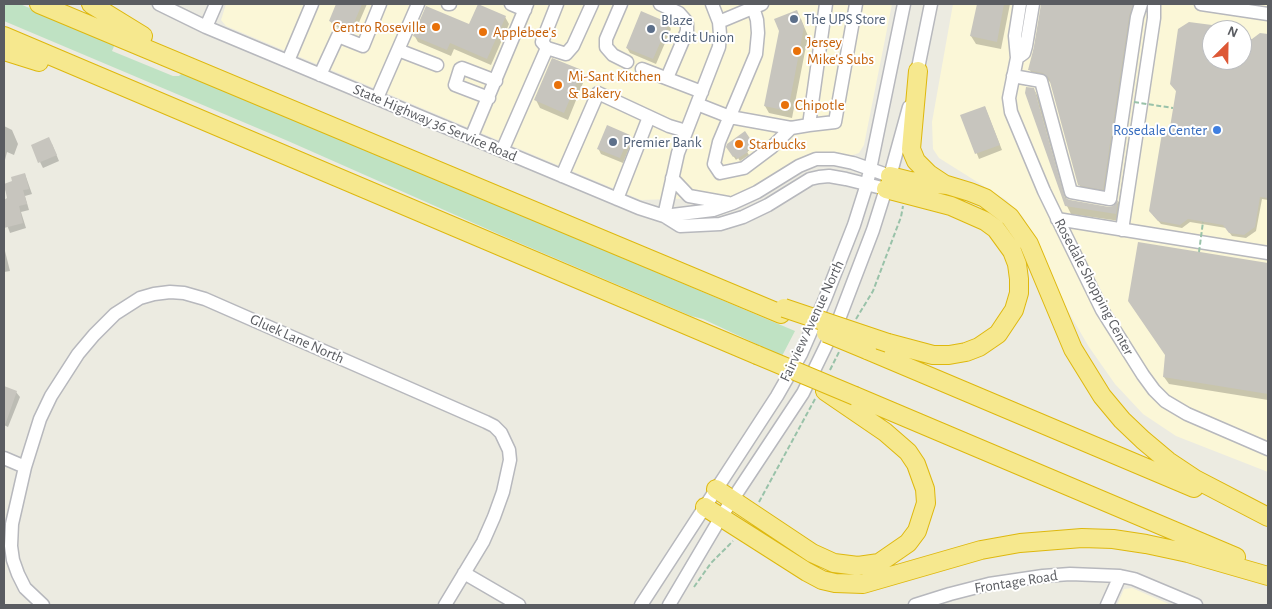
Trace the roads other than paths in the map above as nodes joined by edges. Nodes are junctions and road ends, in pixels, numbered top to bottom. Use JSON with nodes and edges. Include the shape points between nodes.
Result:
{"nodes":[{"id":1,"x":39,"y":4,"type":"edge"},
{"id":2,"x":91,"y":4,"type":"edge"},
{"id":3,"x":159,"y":4,"type":"edge"},
{"id":4,"x":216,"y":4,"type":"edge"},
{"id":5,"x":312,"y":4,"type":"edge"},
{"id":6,"x":380,"y":4,"type":"edge"},
{"id":7,"x":418,"y":4,"type":"edge"},
{"id":8,"x":511,"y":4,"type":"edge"},
{"id":9,"x":557,"y":4,"type":"edge"},
{"id":10,"x":592,"y":4,"type":"edge"},
{"id":11,"x":621,"y":4,"type":"edge"},
{"id":12,"x":660,"y":4,"type":"edge"},
{"id":13,"x":712,"y":4,"type":"edge"},
{"id":14,"x":826,"y":4,"type":"edge"},
{"id":15,"x":856,"y":4,"type":"edge"},
{"id":16,"x":904,"y":4,"type":"edge"},
{"id":17,"x":931,"y":4,"type":"edge"},
{"id":18,"x":1012,"y":4,"type":"edge"},
{"id":19,"x":1020,"y":4,"type":"edge"},
{"id":20,"x":1033,"y":4,"type":"edge"},
{"id":21,"x":1141,"y":4,"type":"edge"},
{"id":22,"x":1154,"y":4,"type":"edge"},
{"id":23,"x":1201,"y":4,"type":"edge"},
{"id":24,"x":758,"y":6,"type":"edge"},
{"id":25,"x":526,"y":7,"type":"edge"},
{"id":26,"x":1268,"y":14,"type":"edge"},
{"id":27,"x":1017,"y":19,"type":"junction"},
{"id":28,"x":719,"y":22,"type":"junction"},
{"id":29,"x":206,"y":27,"type":"junction"},
{"id":30,"x":4,"y":36,"type":"edge"},
{"id":31,"x":546,"y":48,"type":"junction"},
{"id":32,"x":398,"y":50,"type":"junction"},
{"id":33,"x":4,"y":51,"type":"edge"},
{"id":34,"x":1017,"y":58,"type":"junction"},
{"id":35,"x":288,"y":61,"type":"junction"},
{"id":36,"x":627,"y":62,"type":"dead end"},
{"id":37,"x":437,"y":65,"type":"dead end"},
{"id":38,"x":642,"y":69,"type":"dead end"},
{"id":39,"x":918,"y":70,"type":"junction"},
{"id":40,"x":320,"y":75,"type":"junction"},
{"id":41,"x":1013,"y":76,"type":"junction"},
{"id":42,"x":667,"y":78,"type":"junction"},
{"id":43,"x":496,"y":81,"type":"junction"},
{"id":44,"x":243,"y":88,"type":"junction"},
{"id":45,"x":140,"y":94,"type":"junction"},
{"id":46,"x":377,"y":98,"type":"junction"},
{"id":47,"x":489,"y":98,"type":"junction"},
{"id":48,"x":700,"y":98,"type":"junction"},
{"id":49,"x":649,"y":117,"type":"junction"},
{"id":50,"x":730,"y":117,"type":"junction"},
{"id":51,"x":809,"y":125,"type":"junction"},
{"id":52,"x":791,"y":128,"type":"junction"},
{"id":53,"x":686,"y":131,"type":"junction"},
{"id":54,"x":471,"y":138,"type":"junction"},
{"id":55,"x":502,"y":151,"type":"junction"},
{"id":56,"x":870,"y":170,"type":"junction"},
{"id":57,"x":562,"y":176,"type":"junction"},
{"id":58,"x":672,"y":178,"type":"junction"},
{"id":59,"x":888,"y":182,"type":"junction"},
{"id":60,"x":867,"y":184,"type":"junction"},
{"id":61,"x":947,"y":186,"type":"junction"},
{"id":62,"x":617,"y":199,"type":"junction"},
{"id":63,"x":733,"y":203,"type":"junction"},
{"id":64,"x":664,"y":216,"type":"junction"},
{"id":65,"x":1057,"y":219,"type":"junction"},
{"id":66,"x":1122,"y":230,"type":"junction"},
{"id":67,"x":1261,"y":255,"type":"edge"},
{"id":68,"x":782,"y":311,"type":"junction"},
{"id":69,"x":852,"y":402,"type":"junction"},
{"id":70,"x":1268,"y":449,"type":"edge"},
{"id":71,"x":4,"y":458,"type":"edge"},
{"id":72,"x":25,"y":467,"type":"junction"},
{"id":73,"x":716,"y":490,"type":"junction"},
{"id":74,"x":733,"y":501,"type":"junction"},
{"id":75,"x":705,"y":507,"type":"junction"},
{"id":76,"x":721,"y":517,"type":"junction"},
{"id":77,"x":1268,"y":518,"type":"edge"},
{"id":78,"x":1268,"y":571,"type":"edge"},
{"id":79,"x":464,"y":573,"type":"junction"},
{"id":80,"x":1120,"y":576,"type":"junction"},
{"id":81,"x":1268,"y":576,"type":"edge"},
{"id":82,"x":951,"y":600,"type":"edge"},
{"id":83,"x":43,"y":605,"type":"edge"},
{"id":84,"x":445,"y":605,"type":"edge"},
{"id":85,"x":519,"y":605,"type":"edge"},
{"id":86,"x":641,"y":605,"type":"edge"},
{"id":87,"x":669,"y":605,"type":"edge"},
{"id":88,"x":915,"y":605,"type":"edge"},
{"id":89,"x":1107,"y":605,"type":"edge"},
{"id":90,"x":1196,"y":605,"type":"edge"}],
"edges":[{"from":1,"to":44,"type":"highway"},
{"from":2,"to":44,"type":"highway","via":[[145,38]]},
{"from":3,"to":29,"type":"street","name":"State Highway 36 Service Road"},
{"from":4,"to":29,"type":"street"},
{"from":5,"to":35,"type":"street"},
{"from":6,"to":40,"type":"street","via":[[363,46],[338,36]]},
{"from":7,"to":32,"type":"street"},
{"from":8,"to":25,"type":"street"},
{"from":9,"to":31,"type":"street","via":[[542,42]]},
{"from":10,"to":31,"type":"street","via":[[570,52],[566,54]]},
{"from":11,"to":36,"type":"street","via":[[606,47],[613,56]]},
{"from":12,"to":42,"type":"street","via":[[679,13],[687,24]]},
{"from":13,"to":28,"type":"street"},
{"from":14,"to":51,"type":"street"},
{"from":15,"to":51,"type":"street","via":[[835,122]]},
{"from":16,"to":56,"type":"street","name":"Fairview Avenue North"},
{"from":17,"to":39,"type":"street","name":"Fairview Avenue North"},
{"from":18,"to":27,"type":"street"},
{"from":19,"to":27,"type":"street","name":"Rosedale Shopping Center"},
{"from":20,"to":34,"type":"street","name":"Rosedale Shopping Center","via":[[1024,53]]},
{"from":21,"to":41,"type":"street","via":[[1110,199],[1071,192],[1041,80]]},
{"from":22,"to":66,"type":"street"},
{"from":23,"to":26,"type":"street"},
{"from":24,"to":28,"type":"street"},
{"from":24,"to":50,"type":"street","via":[[756,54]]},
{"from":25,"to":43,"type":"street"},
{"from":27,"to":34,"type":"street","name":"Rosedale Shopping Center"},
{"from":28,"to":48,"type":"street","via":[[719,47]]},
{"from":29,"to":35,"type":"street","name":"State Highway 36 Service Road"},
{"from":30,"to":45,"type":"highway"},
{"from":31,"to":55,"type":"street"},
{"from":32,"to":37,"type":"street"},
{"from":32,"to":46,"type":"street"},
{"from":33,"to":45,"type":"highway"},
{"from":34,"to":41,"type":"street","name":"Rosedale Shopping Center"},
{"from":35,"to":40,"type":"street","name":"State Highway 36 Service Road"},
{"from":38,"to":42,"type":"street"},
{"from":39,"to":59,"type":"street","name":"Fairview Avenue North"},
{"from":39,"to":61,"type":"highway","via":[[911,149],[916,161]]},
{"from":40,"to":46,"type":"street","name":"State Highway 36 Service Road"},
{"from":41,"to":65,"type":"street","name":"Rosedale Shopping Center","via":[[1009,98],[1011,112]]},
{"from":42,"to":48,"type":"street"},
{"from":43,"to":47,"type":"street"},
{"from":43,"to":47,"type":"street","via":[[460,69],[455,85]]},
{"from":44,"to":68,"type":"highway","via":[[698,280]]},
{"from":45,"to":69,"type":"highway","bridge":true,"via":[[810,377],[825,391]]},
{"from":46,"to":54,"type":"street","name":"State Highway 36 Service Road"},
{"from":47,"to":54,"type":"street"},
{"from":48,"to":50,"type":"street"},
{"from":48,"to":53,"type":"street"},
{"from":49,"to":53,"type":"street"},
{"from":49,"to":57,"type":"street","via":[[598,94]]},
{"from":49,"to":62,"type":"street"},
{"from":50,"to":52,"type":"street"},
{"from":50,"to":52,"type":"street","via":[[718,142],[714,164],[720,173],[744,168]]},
{"from":51,"to":52,"type":"street"},
{"from":53,"to":58,"type":"street"},
{"from":54,"to":55,"type":"street","name":"State Highway 36 Service Road"},
{"from":55,"to":57,"type":"street","name":"State Highway 36 Service Road"},
{"from":56,"to":59,"type":"street"},
{"from":56,"to":60,"type":"street","name":"Fairview Avenue North"},
{"from":56,"to":63,"type":"street","via":[[834,159],[816,160]]},
{"from":57,"to":62,"type":"street","name":"State Highway 36 Service Road"},
{"from":58,"to":63,"type":"street","via":[[689,196]]},
{"from":58,"to":64,"type":"street"},
{"from":59,"to":60,"type":"street","name":"State Highway 36 Service Road"},
{"from":59,"to":61,"type":"highway"},
{"from":59,"to":68,"type":"highway","bridge":true,"via":[[951,206],[996,229],[1012,251],[1020,279],[1019,293],[1008,322],[998,334],[979,347],[950,355],[933,355]]},
{"from":59,"to":74,"type":"street","name":"Fairview Avenue North","via":[[848,297],[806,386]]},
{"from":60,"to":64,"type":"street","name":"State Highway 36 Service Road","via":[[829,176],[810,179],[768,205],[720,224],[680,226]]},
{"from":60,"to":73,"type":"street","name":"Fairview Avenue North","via":[[825,299],[800,354],[773,403]]},
{"from":61,"to":77,"type":"highway","via":[[986,198],[1019,228],[1072,349],[1102,396],[1122,420],[1188,475]]},
{"from":62,"to":64,"type":"street","name":"State Highway 36 Service Road"},
{"from":63,"to":64,"type":"street","via":[[713,210]]},
{"from":65,"to":66,"type":"street"},
{"from":65,"to":70,"type":"street","name":"Rosedale Shopping Center","via":[[1102,310],[1154,390],[1187,414]]},
{"from":66,"to":67,"type":"street","via":[[1152,240]]},
{"from":68,"to":77,"type":"highway","bridge":true,"via":[[867,350]]},
{"from":69,"to":74,"type":"highway","via":[[908,452],[921,476],[926,503],[917,532],[904,546],[879,563],[858,566],[834,563],[812,553]]},
{"from":69,"to":78,"type":"highway"},
{"from":71,"to":72,"type":"street"},
{"from":72,"to":79,"type":"street","name":"Gluek Lane North","via":[[51,396],[78,354],[115,314],[140,298],[154,294],[170,292],[198,297],[494,426],[509,450],[510,460],[503,492],[482,542]]},
{"from":72,"to":83,"type":"street","name":"Gluek Lane North","via":[[11,531],[11,546],[13,560],[25,588]]},
{"from":73,"to":74,"type":"highway"},
{"from":73,"to":75,"type":"street","name":"Fairview Avenue North"},
{"from":74,"to":76,"type":"street","name":"Fairview Avenue North"},
{"from":75,"to":76,"type":"highway"},
{"from":75,"to":86,"type":"street","name":"Fairview Avenue North"},
{"from":76,"to":81,"type":"highway","via":[[822,580],[849,585],[876,581],[981,550],[1082,538],[1146,544]]},
{"from":76,"to":87,"type":"street","name":"Fairview Avenue North"},
{"from":79,"to":84,"type":"street","name":"Gluek Lane North"},
{"from":79,"to":85,"type":"street"},
{"from":80,"to":82,"type":"street","name":"Frontage Road","via":[[1042,576],[1007,581]]},
{"from":80,"to":89,"type":"street"},
{"from":80,"to":90,"type":"street","name":"Frontage Road"},
{"from":82,"to":88,"type":"street","name":"Frontage Road"}]}
